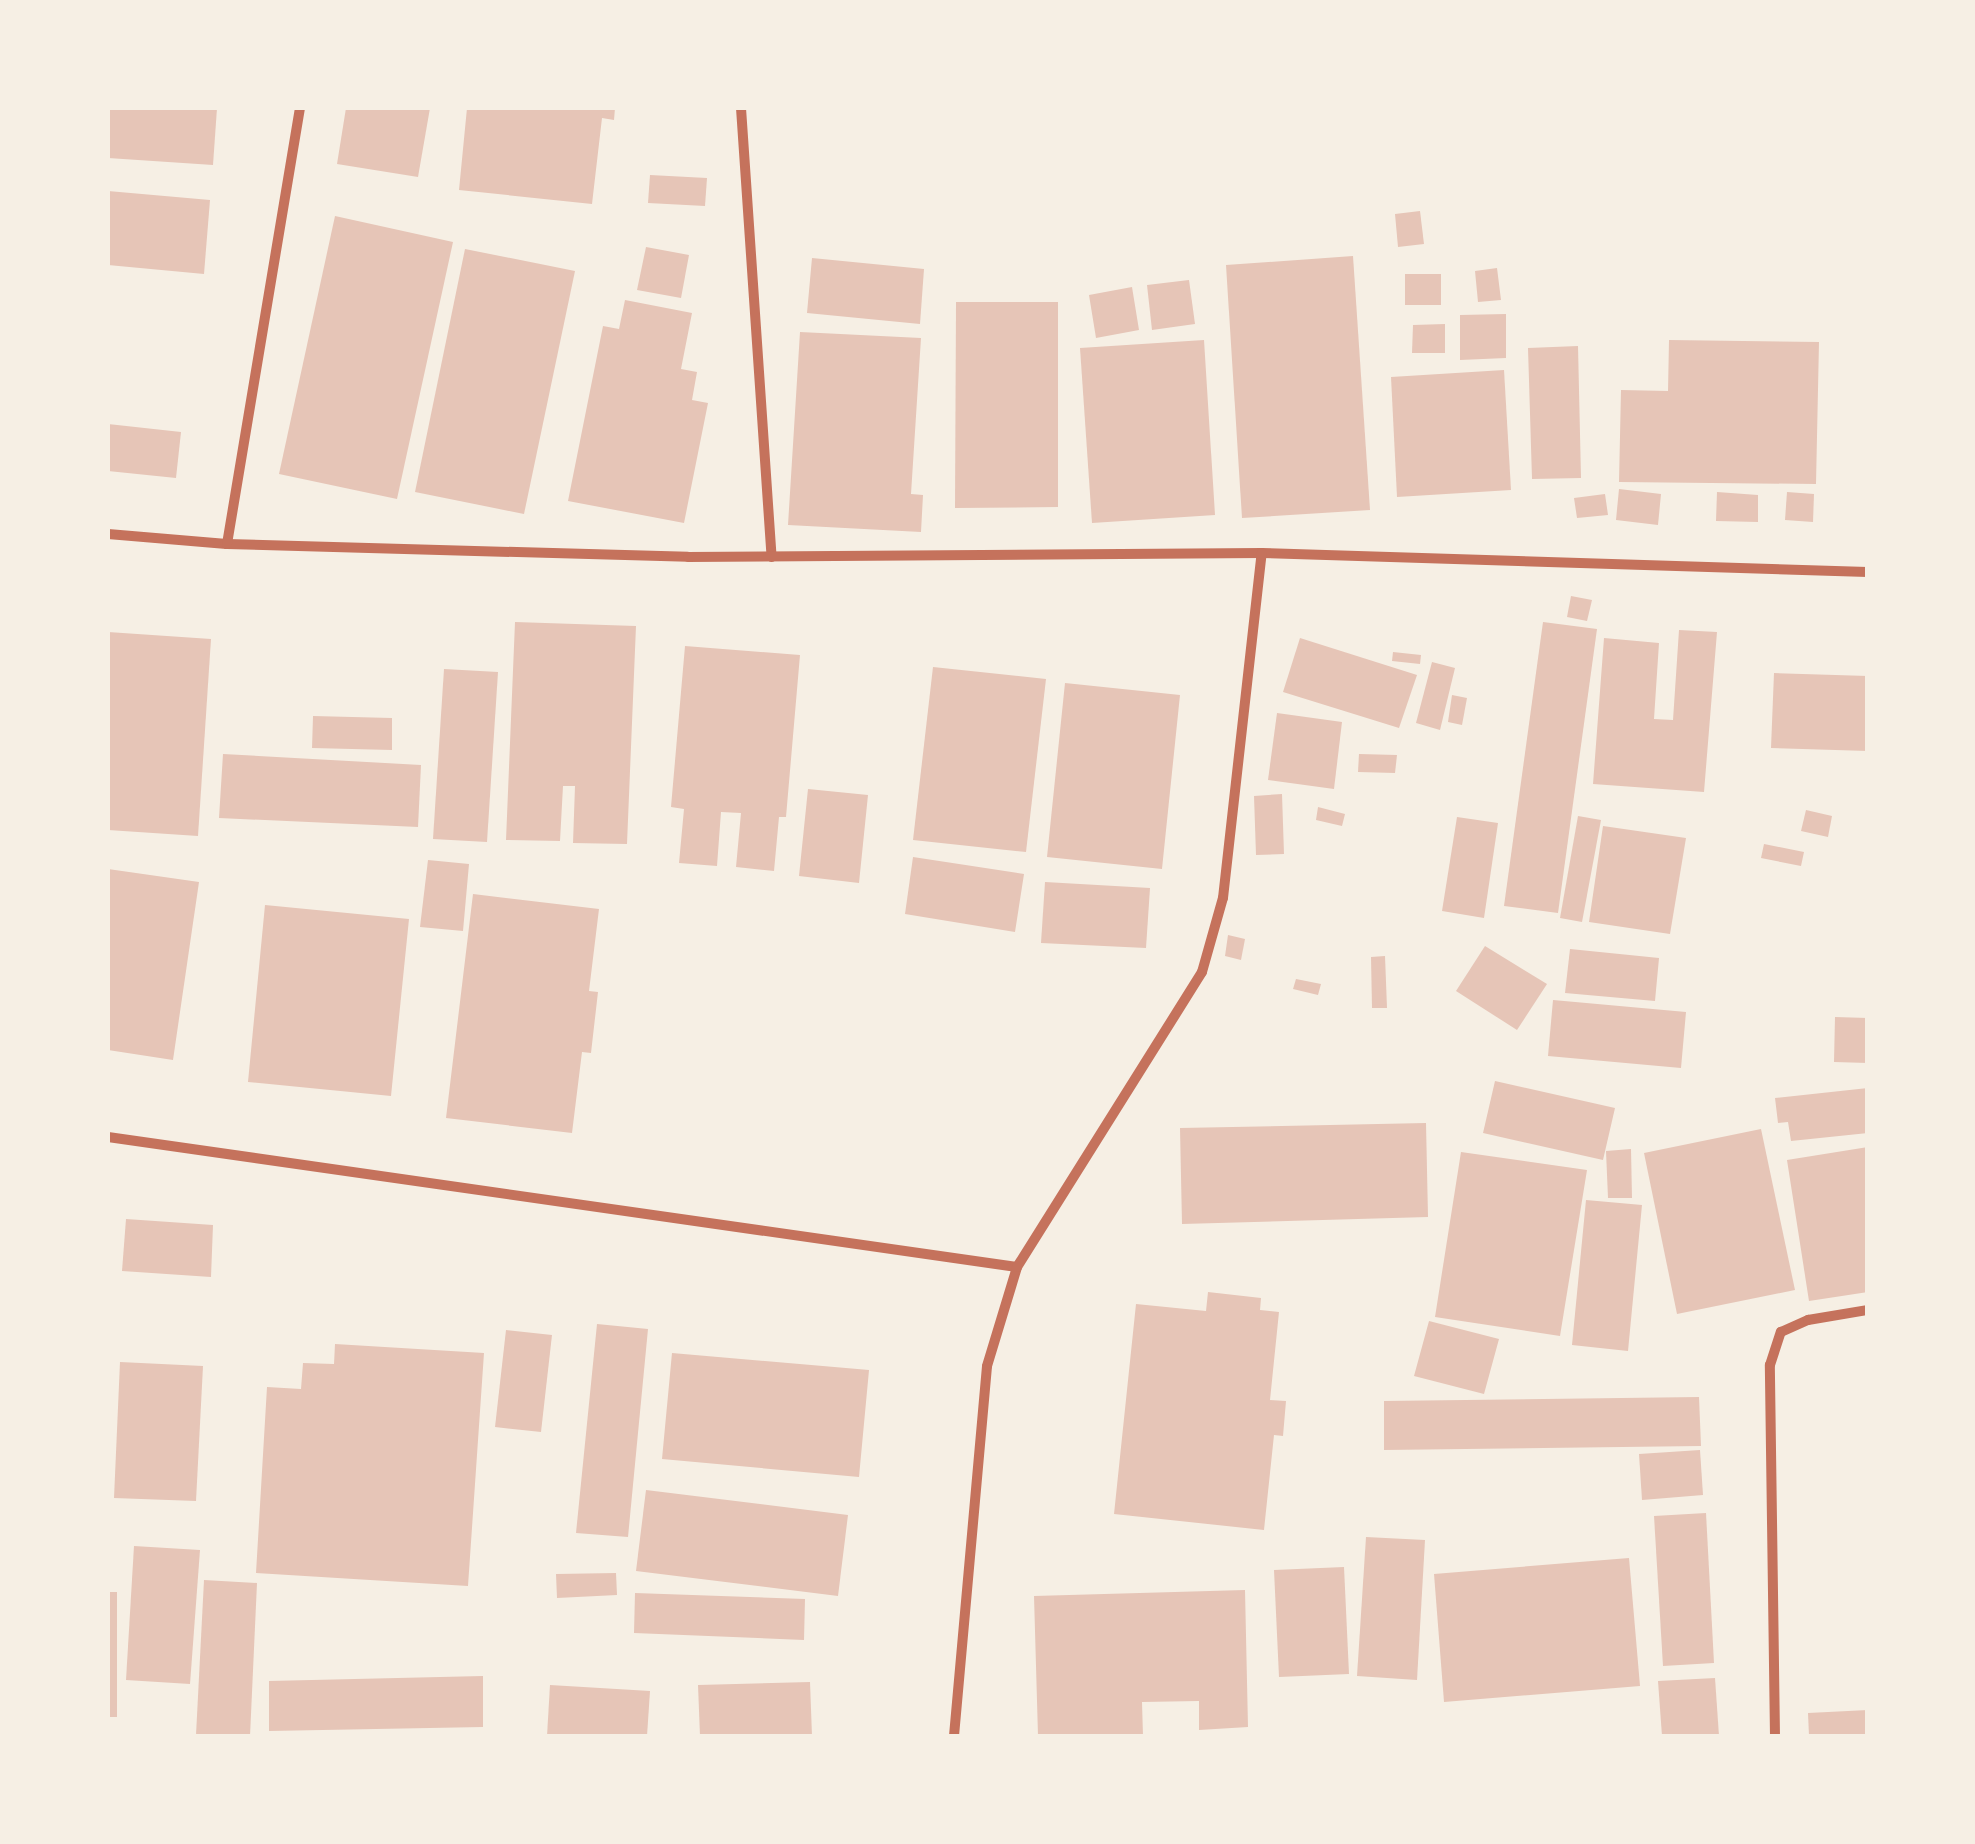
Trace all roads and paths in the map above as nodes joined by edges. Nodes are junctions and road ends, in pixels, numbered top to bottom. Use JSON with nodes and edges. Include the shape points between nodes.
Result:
{"nodes":[{"id":1,"x":300,"y":108,"type":"edge"},
{"id":2,"x":741,"y":108,"type":"edge"},
{"id":3,"x":108,"y":534,"type":"edge"},
{"id":4,"x":227,"y":544,"type":"junction"},
{"id":5,"x":1262,"y":553,"type":"junction"},
{"id":6,"x":772,"y":556,"type":"junction"},
{"id":7,"x":1868,"y":572,"type":"edge"},
{"id":8,"x":108,"y":1136,"type":"edge"},
{"id":9,"x":1017,"y":1267,"type":"junction"},
{"id":10,"x":1868,"y":1310,"type":"edge"},
{"id":11,"x":954,"y":1736,"type":"edge"},
{"id":12,"x":1775,"y":1736,"type":"edge"}],
"edges":[{"from":1,"to":4,"type":"street"},
{"from":2,"to":6,"type":"street"},
{"from":3,"to":4,"type":"street"},
{"from":4,"to":6,"type":"street"},
{"from":5,"to":6,"type":"street"},
{"from":5,"to":7,"type":"street"},
{"from":5,"to":9,"type":"street","via":[[1223,898],[1202,972]]},
{"from":8,"to":9,"type":"street"},
{"from":9,"to":11,"type":"street","via":[[987,1366]]},
{"from":10,"to":12,"type":"street","via":[[1808,1320],[1782,1332],[1770,1366]]}]}
